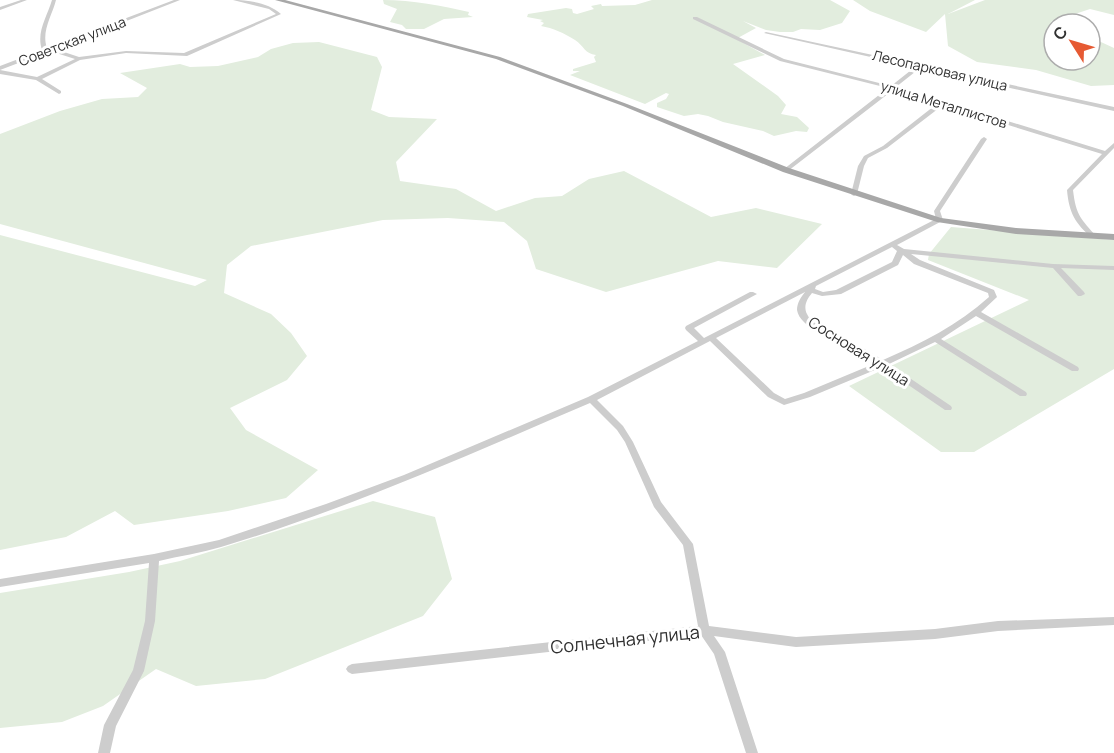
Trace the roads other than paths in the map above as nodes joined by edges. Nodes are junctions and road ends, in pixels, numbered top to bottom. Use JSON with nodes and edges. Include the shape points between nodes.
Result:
{"nodes":[{"id":1,"x":25,"y":0,"type":"edge"},
{"id":2,"x":54,"y":0,"type":"edge"},
{"id":3,"x":178,"y":0,"type":"edge"},
{"id":4,"x":235,"y":0,"type":"edge"},
{"id":5,"x":278,"y":0,"type":"edge"},
{"id":6,"x":0,"y":9,"type":"edge"},
{"id":7,"x":695,"y":18,"type":"dead end"},
{"id":8,"x":766,"y":33,"type":"dead end"},
{"id":9,"x":47,"y":50,"type":"junction"},
{"id":10,"x":79,"y":59,"type":"junction"},
{"id":11,"x":920,"y":66,"type":"junction"},
{"id":12,"x":0,"y":70,"type":"edge"},
{"id":13,"x":38,"y":79,"type":"junction"},
{"id":14,"x":890,"y":87,"type":"junction"},
{"id":15,"x":59,"y":92,"type":"dead end"},
{"id":16,"x":943,"y":102,"type":"junction"},
{"id":17,"x":1114,"y":110,"type":"edge"},
{"id":18,"x":984,"y":138,"type":"dead end"},
{"id":19,"x":1114,"y":145,"type":"edge"},
{"id":20,"x":1105,"y":153,"type":"junction"},
{"id":21,"x":786,"y":170,"type":"junction"},
{"id":22,"x":854,"y":194,"type":"junction"},
{"id":23,"x":940,"y":220,"type":"junction"},
{"id":24,"x":1094,"y":237,"type":"junction"},
{"id":25,"x":1114,"y":237,"type":"edge"},
{"id":26,"x":892,"y":244,"type":"junction"},
{"id":27,"x":901,"y":251,"type":"junction"},
{"id":28,"x":1055,"y":266,"type":"junction"},
{"id":29,"x":1114,"y":268,"type":"edge"},
{"id":30,"x":814,"y":286,"type":"junction"},
{"id":31,"x":753,"y":294,"type":"dead end"},
{"id":32,"x":1081,"y":294,"type":"dead end"},
{"id":33,"x":975,"y":312,"type":"junction"},
{"id":34,"x":935,"y":338,"type":"junction"},
{"id":35,"x":706,"y":339,"type":"junction"},
{"id":36,"x":883,"y":362,"type":"junction"},
{"id":37,"x":1075,"y":369,"type":"dead end"},
{"id":38,"x":1023,"y":394,"type":"dead end"},
{"id":39,"x":591,"y":399,"type":"junction"},
{"id":40,"x":948,"y":408,"type":"dead end"},
{"id":41,"x":154,"y":558,"type":"junction"},
{"id":42,"x":0,"y":583,"type":"edge"},
{"id":43,"x":1114,"y":621,"type":"edge"},
{"id":44,"x":704,"y":630,"type":"junction"},
{"id":45,"x":352,"y":669,"type":"dead end"},
{"id":46,"x":104,"y":753,"type":"edge"},
{"id":47,"x":752,"y":753,"type":"edge"}],
"edges":[{"from":1,"to":6,"type":"street"},
{"from":2,"to":9,"type":"street","via":[[42,27],[41,42]]},
{"from":3,"to":9,"type":"street","name":"Советская улица"},
{"from":4,"to":10,"type":"street","via":[[271,8],[279,14],[185,55],[126,52]]},
{"from":5,"to":21,"type":"main road","via":[[498,58]]},
{"from":7,"to":14,"type":"street","name":"улица Металлистов","via":[[782,60]]},
{"from":8,"to":11,"type":"street","name":"Лесопарковая улица"},
{"from":9,"to":10,"type":"street"},
{"from":9,"to":12,"type":"street","name":"Советская улица"},
{"from":10,"to":13,"type":"street"},
{"from":11,"to":14,"type":"street"},
{"from":11,"to":17,"type":"street","name":"Лесопарковая улица"},
{"from":12,"to":13,"type":"street"},
{"from":13,"to":15,"type":"street"},
{"from":14,"to":16,"type":"street","name":"улица Металлистов"},
{"from":14,"to":21,"type":"street"},
{"from":16,"to":20,"type":"street","name":"улица Металлистов"},
{"from":16,"to":22,"type":"street","via":[[867,157]]},
{"from":18,"to":23,"type":"street","via":[[937,211]]},
{"from":19,"to":20,"type":"street"},
{"from":20,"to":24,"type":"street","via":[[1070,190],[1072,210]]},
{"from":21,"to":22,"type":"main road"},
{"from":22,"to":23,"type":"main road"},
{"from":23,"to":24,"type":"main road"},
{"from":23,"to":26,"type":"street"},
{"from":24,"to":25,"type":"main road"},
{"from":26,"to":27,"type":"street"},
{"from":26,"to":30,"type":"street"},
{"from":27,"to":28,"type":"street"},
{"from":27,"to":30,"type":"street","via":[[895,262],[838,292],[829,294]]},
{"from":27,"to":33,"type":"street","via":[[917,262],[993,293]]},
{"from":28,"to":29,"type":"street"},
{"from":28,"to":32,"type":"street"},
{"from":30,"to":35,"type":"street"},
{"from":30,"to":36,"type":"street","name":"Сосновая улица","via":[[801,306],[805,319]]},
{"from":31,"to":35,"type":"street","via":[[689,328]]},
{"from":33,"to":34,"type":"street"},
{"from":33,"to":37,"type":"street"},
{"from":34,"to":36,"type":"street"},
{"from":34,"to":38,"type":"street"},
{"from":35,"to":36,"type":"street","via":[[784,402]]},
{"from":35,"to":39,"type":"street"},
{"from":36,"to":40,"type":"street","name":"Сосновая улица"},
{"from":39,"to":41,"type":"street","via":[[502,439],[329,507],[219,544]]},
{"from":39,"to":44,"type":"street","via":[[620,428],[657,504],[688,544]]},
{"from":41,"to":42,"type":"street"},
{"from":41,"to":46,"type":"street","via":[[150,621],[138,671],[110,725]]},
{"from":43,"to":44,"type":"street","name":"Солнечная улица","via":[[796,642]]},
{"from":44,"to":45,"type":"street","name":"Солнечная улица"},
{"from":44,"to":47,"type":"street","via":[[718,652]]}]}
